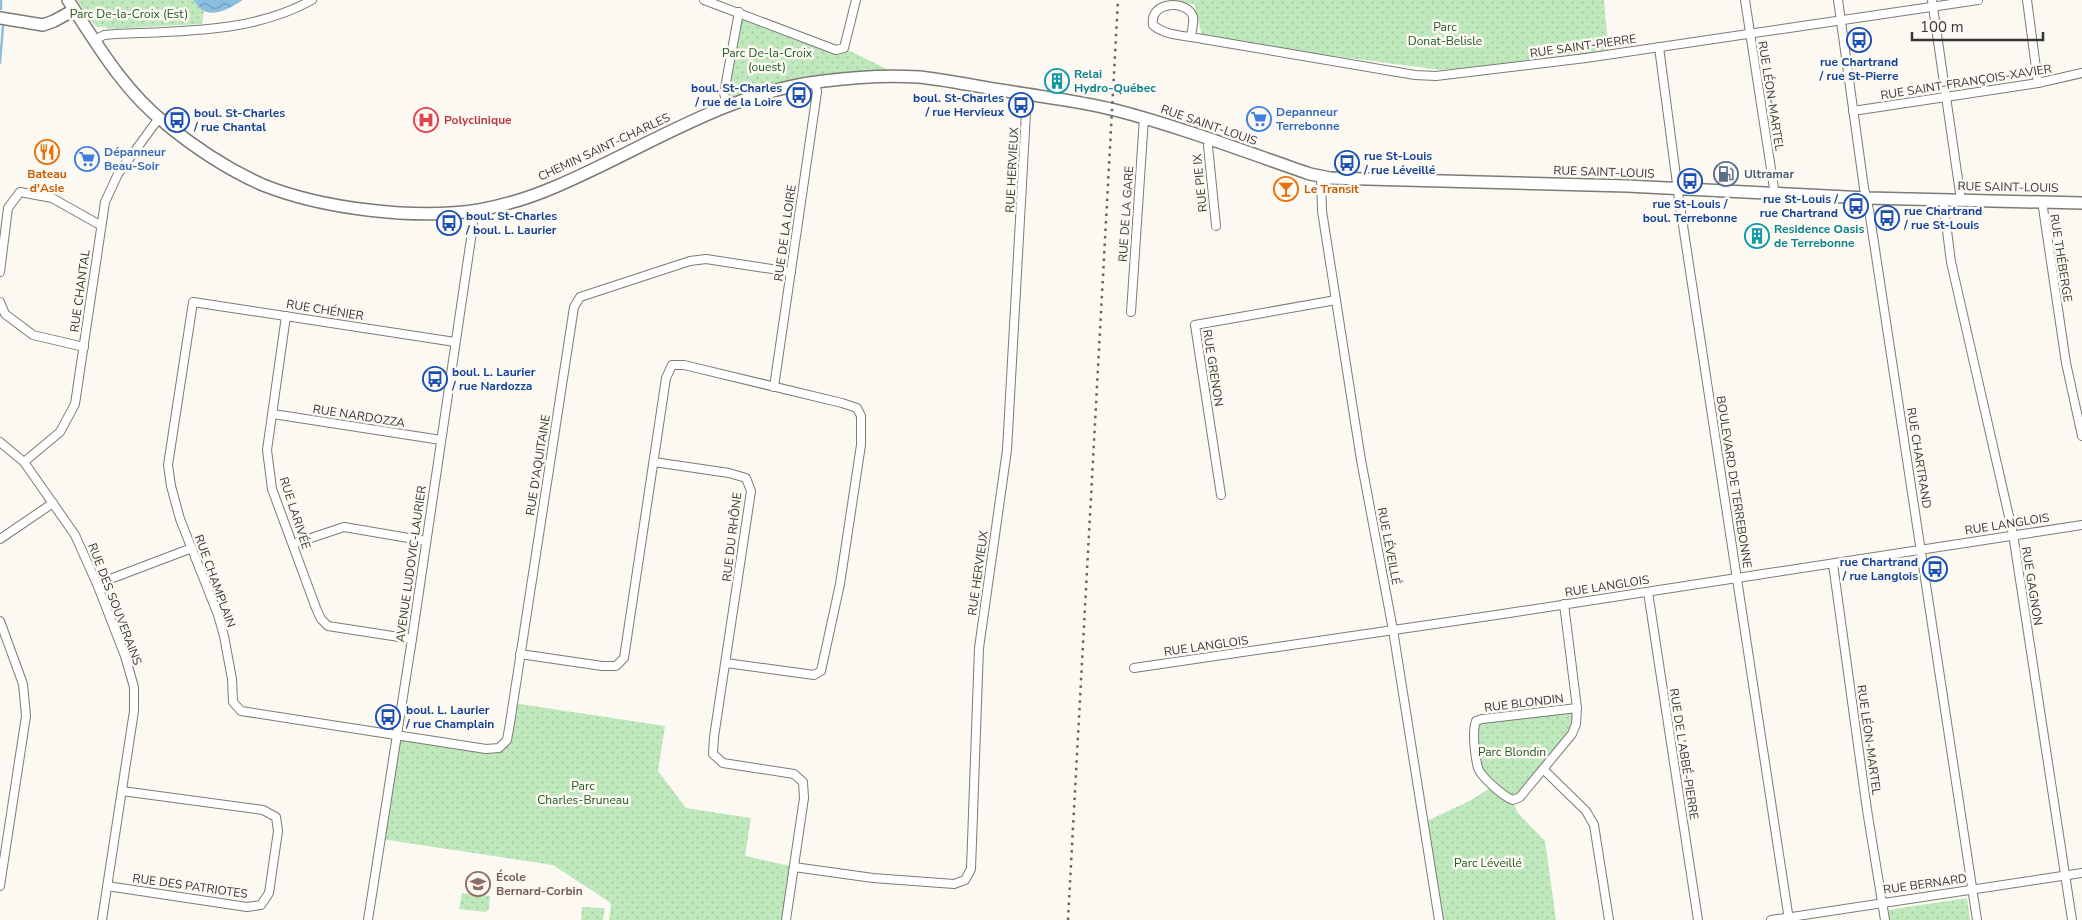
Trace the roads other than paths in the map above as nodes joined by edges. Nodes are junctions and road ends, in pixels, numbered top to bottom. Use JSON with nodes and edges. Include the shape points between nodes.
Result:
{"nodes":[{"id":1,"x":312,"y":0,"type":"edge"},
{"id":2,"x":704,"y":0,"type":"edge"},
{"id":3,"x":855,"y":0,"type":"edge"},
{"id":4,"x":864,"y":0,"type":"edge"},
{"id":5,"x":1744,"y":0,"type":"edge"},
{"id":6,"x":1838,"y":0,"type":"edge"},
{"id":7,"x":1978,"y":0,"type":"edge"},
{"id":8,"x":2027,"y":0,"type":"edge"},
{"id":9,"x":1933,"y":3,"type":"edge"},
{"id":10,"x":71,"y":5,"type":"edge"},
{"id":11,"x":739,"y":12,"type":"junction"},
{"id":12,"x":0,"y":18,"type":"edge"},
{"id":13,"x":1842,"y":20,"type":"junction"},
{"id":14,"x":1749,"y":33,"type":"junction"},
{"id":15,"x":1191,"y":36,"type":"junction"},
{"id":16,"x":95,"y":40,"type":"junction"},
{"id":17,"x":1659,"y":47,"type":"junction"},
{"id":18,"x":2082,"y":73,"type":"edge"},
{"id":19,"x":815,"y":82,"type":"junction"},
{"id":20,"x":2038,"y":83,"type":"junction"},
{"id":21,"x":1027,"y":95,"type":"junction"},
{"id":22,"x":1946,"y":97,"type":"junction"},
{"id":23,"x":727,"y":105,"type":"junction"},
{"id":24,"x":1853,"y":111,"type":"junction"},
{"id":25,"x":1139,"y":117,"type":"junction"},
{"id":26,"x":159,"y":118,"type":"junction"},
{"id":27,"x":1210,"y":139,"type":"junction"},
{"id":28,"x":1321,"y":177,"type":"junction"},
{"id":29,"x":1679,"y":188,"type":"junction"},
{"id":30,"x":1775,"y":194,"type":"junction"},
{"id":31,"x":1867,"y":198,"type":"junction"},
{"id":32,"x":1943,"y":199,"type":"junction"},
{"id":33,"x":1961,"y":200,"type":"junction"},
{"id":34,"x":2042,"y":201,"type":"junction"},
{"id":35,"x":2082,"y":203,"type":"edge"},
{"id":36,"x":472,"y":211,"type":"junction"},
{"id":37,"x":100,"y":225,"type":"junction"},
{"id":38,"x":1216,"y":226,"type":"dead end"},
{"id":39,"x":0,"y":272,"type":"edge"},
{"id":40,"x":790,"y":272,"type":"junction"},
{"id":41,"x":1336,"y":300,"type":"junction"},
{"id":42,"x":0,"y":302,"type":"edge"},
{"id":43,"x":193,"y":302,"type":"joint"},
{"id":44,"x":1131,"y":312,"type":"dead end"},
{"id":45,"x":286,"y":316,"type":"junction"},
{"id":46,"x":455,"y":342,"type":"junction"},
{"id":47,"x":84,"y":347,"type":"junction"},
{"id":48,"x":774,"y":387,"type":"junction"},
{"id":49,"x":273,"y":414,"type":"junction"},
{"id":50,"x":2081,"y":427,"type":"edge"},
{"id":51,"x":2082,"y":436,"type":"edge"},
{"id":52,"x":441,"y":440,"type":"junction"},
{"id":53,"x":0,"y":442,"type":"edge"},
{"id":54,"x":24,"y":462,"type":"junction"},
{"id":55,"x":654,"y":462,"type":"junction"},
{"id":56,"x":1222,"y":495,"type":"dead end"},
{"id":57,"x":52,"y":503,"type":"junction"},
{"id":58,"x":2082,"y":524,"type":"edge"},
{"id":59,"x":2013,"y":534,"type":"junction"},
{"id":60,"x":0,"y":539,"type":"edge"},
{"id":61,"x":426,"y":541,"type":"junction"},
{"id":62,"x":292,"y":544,"type":"junction"},
{"id":63,"x":192,"y":548,"type":"junction"},
{"id":64,"x":1922,"y":549,"type":"junction"},
{"id":65,"x":1833,"y":564,"type":"junction"},
{"id":66,"x":1737,"y":578,"type":"junction"},
{"id":67,"x":97,"y":584,"type":"junction"},
{"id":68,"x":1648,"y":592,"type":"junction"},
{"id":69,"x":1564,"y":604,"type":"junction"},
{"id":70,"x":0,"y":620,"type":"edge"},
{"id":71,"x":1393,"y":630,"type":"junction"},
{"id":72,"x":412,"y":639,"type":"junction"},
{"id":73,"x":520,"y":654,"type":"junction"},
{"id":74,"x":726,"y":663,"type":"junction"},
{"id":75,"x":1134,"y":668,"type":"dead end"},
{"id":76,"x":1578,"y":708,"type":"junction"},
{"id":77,"x":396,"y":736,"type":"junction"},
{"id":78,"x":1542,"y":770,"type":"junction"},
{"id":79,"x":122,"y":791,"type":"junction"},
{"id":80,"x":1,"y":866,"type":"edge"},
{"id":81,"x":794,"y":867,"type":"junction"},
{"id":82,"x":2082,"y":873,"type":"edge"},
{"id":83,"x":2065,"y":876,"type":"junction"},
{"id":84,"x":0,"y":886,"type":"edge"},
{"id":85,"x":108,"y":886,"type":"junction"},
{"id":86,"x":1973,"y":889,"type":"junction"},
{"id":87,"x":1882,"y":902,"type":"junction"},
{"id":88,"x":1788,"y":919,"type":"edge"},
{"id":89,"x":102,"y":920,"type":"edge"},
{"id":90,"x":368,"y":920,"type":"edge"},
{"id":91,"x":786,"y":920,"type":"edge"},
{"id":92,"x":1439,"y":920,"type":"edge"},
{"id":93,"x":1609,"y":920,"type":"edge"},
{"id":94,"x":1698,"y":920,"type":"edge"},
{"id":95,"x":1771,"y":920,"type":"edge"},
{"id":96,"x":1885,"y":920,"type":"edge"},
{"id":97,"x":1978,"y":920,"type":"edge"},
{"id":98,"x":2072,"y":920,"type":"edge"}],
"edges":[{"from":1,"to":16,"type":"street","via":[[294,10],[223,28],[104,35]]},
{"from":2,"to":11,"type":"street"},
{"from":3,"to":4,"type":"street"},
{"from":3,"to":11,"type":"street","via":[[844,48],[836,50]]},
{"from":5,"to":14,"type":"street","name":"RUE LÉON-MARTEL"},
{"from":6,"to":13,"type":"street","name":"RUE CHARTRAND"},
{"from":7,"to":9,"type":"street","name":"RUE SAINT-PIERRE"},
{"from":8,"to":20,"type":"street"},
{"from":9,"to":13,"type":"street","name":"RUE SAINT-PIERRE"},
{"from":9,"to":22,"type":"street"},
{"from":10,"to":12,"type":"main road","via":[[54,21],[43,25]]},
{"from":10,"to":16,"type":"main road","name":"CHEMIN SAINT-CHARLES"},
{"from":11,"to":23,"type":"street","via":[[724,93]]},
{"from":13,"to":14,"type":"street","name":"RUE SAINT-PIERRE"},
{"from":13,"to":24,"type":"street","name":"RUE CHARTRAND"},
{"from":14,"to":17,"type":"street","name":"RUE SAINT-PIERRE"},
{"from":14,"to":30,"type":"street","name":"RUE LÉON-MARTEL"},
{"from":15,"to":15,"type":"street","name":"RUE SAINT-PIERRE","via":[[1159,30],[1153,25],[1155,11],[1168,5],[1182,6],[1190,11],[1194,18]]},
{"from":15,"to":17,"type":"street","name":"RUE SAINT-PIERRE","via":[[1436,76]]},
{"from":16,"to":26,"type":"main road","name":"CHEMIN SAINT-CHARLES","via":[[126,84]]},
{"from":17,"to":29,"type":"street","name":"BOULEVARD DE TERREBONNE"},
{"from":18,"to":20,"type":"street","name":"RUE SAINT-FRANÇOIS-XAVIER"},
{"from":19,"to":21,"type":"main road","name":"CHEMIN SAINT-CHARLES","via":[[915,77]]},
{"from":19,"to":23,"type":"main road","name":"CHEMIN SAINT-CHARLES","via":[[769,91]]},
{"from":19,"to":40,"type":"street","name":"RUE DE LA LOIRE","via":[[817,92]]},
{"from":20,"to":22,"type":"street","name":"RUE SAINT-FRANÇOIS-XAVIER"},
{"from":21,"to":25,"type":"main road","name":"CHEMIN SAINT-CHARLES","via":[[1102,107]]},
{"from":21,"to":81,"type":"street","name":"RUE HERVIEUX","via":[[1007,450],[978,648],[971,869],[966,880],[954,884],[873,878]]},
{"from":22,"to":24,"type":"street","name":"RUE SAINT-FRANÇOIS-XAVIER"},
{"from":22,"to":33,"type":"street"},
{"from":23,"to":36,"type":"main road","name":"CHEMIN SAINT-CHARLES","via":[[551,188],[513,202]]},
{"from":24,"to":31,"type":"street","name":"RUE CHARTRAND"},
{"from":25,"to":27,"type":"main road","name":"RUE SAINT-LOUIS"},
{"from":25,"to":44,"type":"street","name":"RUE DE LA GARE"},
{"from":26,"to":36,"type":"main road","name":"CHEMIN SAINT-CHARLES","via":[[214,157],[275,189],[367,210],[417,213]]},
{"from":26,"to":37,"type":"street","name":"RUE CHANTAL","via":[[118,174],[105,202]]},
{"from":27,"to":28,"type":"main road","name":"RUE SAINT-LOUIS"},
{"from":27,"to":38,"type":"street","name":"RUE PIE IX"},
{"from":28,"to":29,"type":"main road","name":"RUE SAINT-LOUIS"},
{"from":28,"to":41,"type":"street","name":"RUE LÉVEILLÉ","via":[[1322,211]]},
{"from":29,"to":30,"type":"main road","name":"RUE SAINT-LOUIS"},
{"from":29,"to":66,"type":"street","name":"BOULEVARD DE TERREBONNE"},
{"from":30,"to":31,"type":"main road","name":"RUE SAINT-LOUIS"},
{"from":31,"to":32,"type":"main road","name":"RUE SAINT-LOUIS"},
{"from":31,"to":64,"type":"street","name":"RUE CHARTRAND"},
{"from":32,"to":33,"type":"main road","name":"RUE SAINT-LOUIS"},
{"from":32,"to":59,"type":"street","name":"RUE GAGNON","via":[[1951,262]]},
{"from":33,"to":34,"type":"main road","name":"RUE SAINT-LOUIS"},
{"from":34,"to":35,"type":"main road","name":"RUE SAINT-LOUIS"},
{"from":34,"to":50,"type":"street","name":"RUE THÉBERGE","via":[[2066,363]]},
{"from":36,"to":46,"type":"street","name":"AVENUE LUDOVIC-LAURIER","via":[[473,226]]},
{"from":37,"to":39,"type":"street","via":[[52,198],[20,192],[8,208]]},
{"from":37,"to":47,"type":"street","name":"RUE CHANTAL"},
{"from":40,"to":48,"type":"street","name":"RUE DE LA LOIRE"},
{"from":40,"to":73,"type":"street","name":"RUE D'AQUITAINE","via":[[706,259],[690,261],[580,297],[574,307]]},
{"from":41,"to":56,"type":"street","name":"RUE GRENON","via":[[1195,325]]},
{"from":41,"to":71,"type":"street","name":"RUE LÉVEILLÉ","via":[[1361,460]]},
{"from":42,"to":47,"type":"street","via":[[4,314],[33,335]]},
{"from":43,"to":45,"type":"street","name":"RUE CHÉNIER"},
{"from":43,"to":63,"type":"street","name":"RUE CHAMPLAIN","via":[[168,466],[180,519]]},
{"from":45,"to":46,"type":"street","name":"RUE CHÉNIER"},
{"from":45,"to":49,"type":"street","name":"RUE LARIVÉE"},
{"from":46,"to":52,"type":"street","name":"AVENUE LUDOVIC-LAURIER"},
{"from":47,"to":54,"type":"street","name":"RUE CHANTAL","via":[[75,404],[68,419],[60,432]]},
{"from":48,"to":55,"type":"street","via":[[684,365],[672,365],[666,378]]},
{"from":48,"to":74,"type":"street","via":[[842,403],[857,408],[862,416],[840,584],[822,671],[814,675]]},
{"from":49,"to":52,"type":"street","name":"RUE NARDOZZA"},
{"from":49,"to":62,"type":"street","name":"RUE LARIVÉE","via":[[267,450],[272,488]]},
{"from":50,"to":51,"type":"street","name":"RUE THÉBERGE"},
{"from":52,"to":61,"type":"street","name":"AVENUE LUDOVIC-LAURIER"},
{"from":53,"to":54,"type":"street","name":"RUE DES SOUVERAINS"},
{"from":54,"to":57,"type":"street","name":"RUE DES SOUVERAINS"},
{"from":55,"to":73,"type":"street","via":[[624,658],[616,666],[602,666]]},
{"from":55,"to":74,"type":"street","name":"RUE DU RHÔNE","via":[[746,478],[751,491]]},
{"from":57,"to":60,"type":"street"},
{"from":57,"to":67,"type":"street","name":"RUE DES SOUVERAINS","via":[[75,535]]},
{"from":58,"to":59,"type":"street","name":"RUE LANGLOIS"},
{"from":59,"to":64,"type":"street","name":"RUE LANGLOIS"},
{"from":59,"to":83,"type":"street","name":"RUE GAGNON"},
{"from":61,"to":62,"type":"street","via":[[344,527]]},
{"from":61,"to":72,"type":"street","name":"AVENUE LUDOVIC-LAURIER"},
{"from":62,"to":72,"type":"street","name":"RUE LARIVÉE","via":[[316,608],[328,626]]},
{"from":63,"to":67,"type":"street"},
{"from":63,"to":77,"type":"street","name":"RUE CHAMPLAIN","via":[[218,615],[228,656],[233,702],[241,712],[355,727]]},
{"from":64,"to":65,"type":"street","name":"RUE LANGLOIS"},
{"from":64,"to":86,"type":"street","name":"RUE CHARTRAND"},
{"from":65,"to":66,"type":"street","name":"RUE LANGLOIS"},
{"from":65,"to":87,"type":"street","name":"RUE LÉON-MARTEL"},
{"from":66,"to":68,"type":"street","name":"RUE LANGLOIS"},
{"from":66,"to":88,"type":"street","name":"BOULEVARD DE TERREBONNE"},
{"from":67,"to":79,"type":"street","name":"RUE DES SOUVERAINS","via":[[134,687],[134,710]]},
{"from":68,"to":69,"type":"street","name":"RUE LANGLOIS"},
{"from":68,"to":94,"type":"street","name":"RUE DE L'ABBÉ-PIERRE"},
{"from":69,"to":71,"type":"street","name":"RUE LANGLOIS"},
{"from":69,"to":76,"type":"street","name":"RUE BLONDIN"},
{"from":70,"to":80,"type":"street","via":[[24,684],[26,716]]},
{"from":71,"to":75,"type":"street","name":"RUE LANGLOIS"},
{"from":71,"to":92,"type":"street","name":"RUE LÉVEILLÉ"},
{"from":72,"to":77,"type":"street","name":"AVENUE LUDOVIC-LAURIER"},
{"from":73,"to":77,"type":"street","name":"RUE D'AQUITAINE","via":[[507,740],[499,748]]},
{"from":74,"to":81,"type":"street","via":[[713,754],[723,763],[794,774],[803,782],[804,798]]},
{"from":76,"to":78,"type":"street","name":"RUE BLONDIN","via":[[1572,734]]},
{"from":76,"to":78,"type":"street","name":"RUE BLONDIN","via":[[1476,721],[1479,770],[1506,798],[1513,800],[1520,796]]},
{"from":77,"to":90,"type":"street","name":"AVENUE LUDOVIC-LAURIER"},
{"from":78,"to":93,"type":"street","via":[[1586,812],[1594,825]]},
{"from":79,"to":85,"type":"street","name":"RUE DES SOUVERAINS"},
{"from":79,"to":85,"type":"street","name":"RUE DES PATRIOTES","via":[[263,810],[276,817],[278,831],[269,893],[261,905],[247,907]]},
{"from":80,"to":84,"type":"street"},
{"from":81,"to":91,"type":"street"},
{"from":82,"to":83,"type":"street","name":"RUE BERNARD"},
{"from":83,"to":86,"type":"street","name":"RUE BERNARD"},
{"from":83,"to":98,"type":"street","name":"RUE GAGNON"},
{"from":85,"to":89,"type":"street","name":"RUE DES SOUVERAINS"},
{"from":86,"to":87,"type":"street","name":"RUE BERNARD"},
{"from":86,"to":97,"type":"street","name":"RUE CHARTRAND"},
{"from":87,"to":88,"type":"street","name":"RUE BERNARD"},
{"from":87,"to":96,"type":"street","name":"RUE LÉON-MARTEL"},
{"from":88,"to":95,"type":"street","name":"RUE BERNARD"}]}
